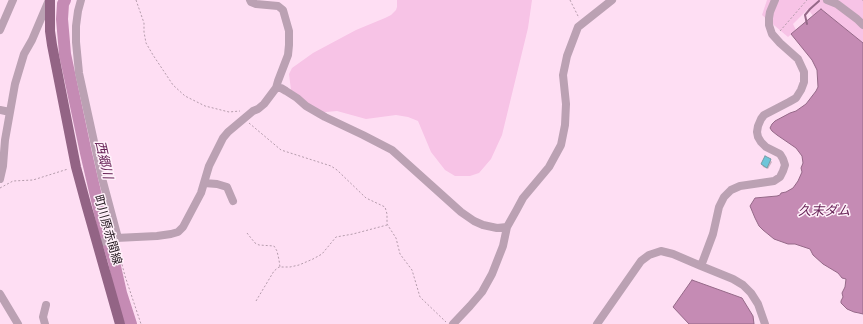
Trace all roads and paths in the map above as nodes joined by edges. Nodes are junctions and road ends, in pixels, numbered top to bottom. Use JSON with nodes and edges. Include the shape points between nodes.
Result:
{"nodes":[{"id":1,"x":13,"y":0,"type":"edge"},
{"id":2,"x":49,"y":0,"type":"edge"},
{"id":3,"x":81,"y":0,"type":"edge"},
{"id":4,"x":136,"y":0,"type":"edge"},
{"id":5,"x":250,"y":0,"type":"edge"},
{"id":6,"x":570,"y":0,"type":"edge"},
{"id":7,"x":612,"y":0,"type":"edge"},
{"id":8,"x":775,"y":0,"type":"edge"},
{"id":9,"x":807,"y":0,"type":"edge"},
{"id":10,"x":828,"y":0,"type":"edge"},
{"id":11,"x":583,"y":23,"type":"junction"},
{"id":12,"x":863,"y":25,"type":"edge"},
{"id":13,"x":0,"y":30,"type":"edge"},
{"id":14,"x":775,"y":37,"type":"junction"},
{"id":15,"x":276,"y":88,"type":"junction"},
{"id":16,"x":0,"y":110,"type":"edge"},
{"id":17,"x":253,"y":111,"type":"junction"},
{"id":18,"x":10,"y":112,"type":"junction"},
{"id":19,"x":244,"y":119,"type":"junction"},
{"id":20,"x":76,"y":167,"type":"junction"},
{"id":21,"x":0,"y":179,"type":"edge"},
{"id":22,"x":204,"y":183,"type":"junction"},
{"id":23,"x":0,"y":188,"type":"edge"},
{"id":24,"x":233,"y":202,"type":"dead end"},
{"id":25,"x":387,"y":224,"type":"junction"},
{"id":26,"x":507,"y":227,"type":"junction"},
{"id":27,"x":247,"y":233,"type":"dead end"},
{"id":28,"x":117,"y":238,"type":"junction"},
{"id":29,"x":100,"y":243,"type":"junction"},
{"id":30,"x":701,"y":266,"type":"junction"},
{"id":31,"x":280,"y":267,"type":"junction"},
{"id":32,"x":0,"y":294,"type":"edge"},
{"id":33,"x":256,"y":301,"type":"dead end"},
{"id":34,"x":46,"y":305,"type":"dead end"},
{"id":35,"x":18,"y":324,"type":"edge"},
{"id":36,"x":45,"y":324,"type":"edge"},
{"id":37,"x":120,"y":324,"type":"edge"},
{"id":38,"x":141,"y":324,"type":"edge"},
{"id":39,"x":448,"y":324,"type":"edge"},
{"id":40,"x":453,"y":324,"type":"edge"},
{"id":41,"x":597,"y":324,"type":"edge"},
{"id":42,"x":766,"y":324,"type":"edge"}],
"edges":[{"from":1,"to":13,"type":"street"},
{"from":2,"to":18,"type":"street","via":[[21,62],[14,84]]},
{"from":2,"to":20,"type":"main road","name":"町川原赤間線","via":[[52,45]]},
{"from":3,"to":28,"type":"street","via":[[76,34],[79,73]]},
{"from":4,"to":17,"type":"path","via":[[144,23],[146,43],[173,85],[185,96],[205,106],[229,112]]},
{"from":5,"to":15,"type":"street","via":[[256,4],[278,6],[286,17],[289,31],[288,55]]},
{"from":6,"to":11,"type":"path"},
{"from":7,"to":11,"type":"street"},
{"from":8,"to":14,"type":"street","via":[[769,18],[770,30]]},
{"from":9,"to":14,"type":"path"},
{"from":10,"to":12,"type":"street"},
{"from":11,"to":26,"type":"street","via":[[578,27],[563,75],[566,104],[561,145],[549,167],[524,198]]},
{"from":14,"to":30,"type":"street","via":[[798,59],[804,72],[804,82],[796,98],[764,115],[758,126],[757,132],[761,142],[780,154],[783,159],[783,171],[774,181],[740,186],[724,197]]},
{"from":15,"to":17,"type":"street","via":[[264,104]]},
{"from":15,"to":26,"type":"street","via":[[281,88],[325,117],[392,150],[474,221],[483,226]]},
{"from":16,"to":18,"type":"street"},
{"from":17,"to":19,"type":"street"},
{"from":18,"to":21,"type":"street"},
{"from":19,"to":22,"type":"street","via":[[223,138],[209,166]]},
{"from":19,"to":25,"type":"path","via":[[281,150],[337,170],[366,198],[385,207]]},
{"from":20,"to":23,"type":"path","via":[[33,180],[13,180]]},
{"from":20,"to":29,"type":"main road","name":"町川原赤間線"},
{"from":22,"to":24,"type":"street","via":[[227,187]]},
{"from":22,"to":28,"type":"street","via":[[183,227],[178,232]]},
{"from":25,"to":31,"type":"path","via":[[336,236],[322,254],[313,259],[299,265]]},
{"from":25,"to":39,"type":"path","via":[[396,238],[400,254],[412,270],[420,296]]},
{"from":26,"to":40,"type":"street","via":[[503,246],[486,286]]},
{"from":27,"to":31,"type":"path","via":[[259,245],[274,246]]},
{"from":28,"to":29,"type":"street"},
{"from":28,"to":38,"type":"path"},
{"from":29,"to":37,"type":"main road","name":"町川原赤間線"},
{"from":30,"to":41,"type":"street","via":[[661,251],[649,255],[641,261]]},
{"from":30,"to":42,"type":"street","via":[[743,285],[758,304]]},
{"from":31,"to":33,"type":"path","via":[[274,271]]},
{"from":32,"to":35,"type":"street"},
{"from":34,"to":36,"type":"street","via":[[43,317]]}]}
